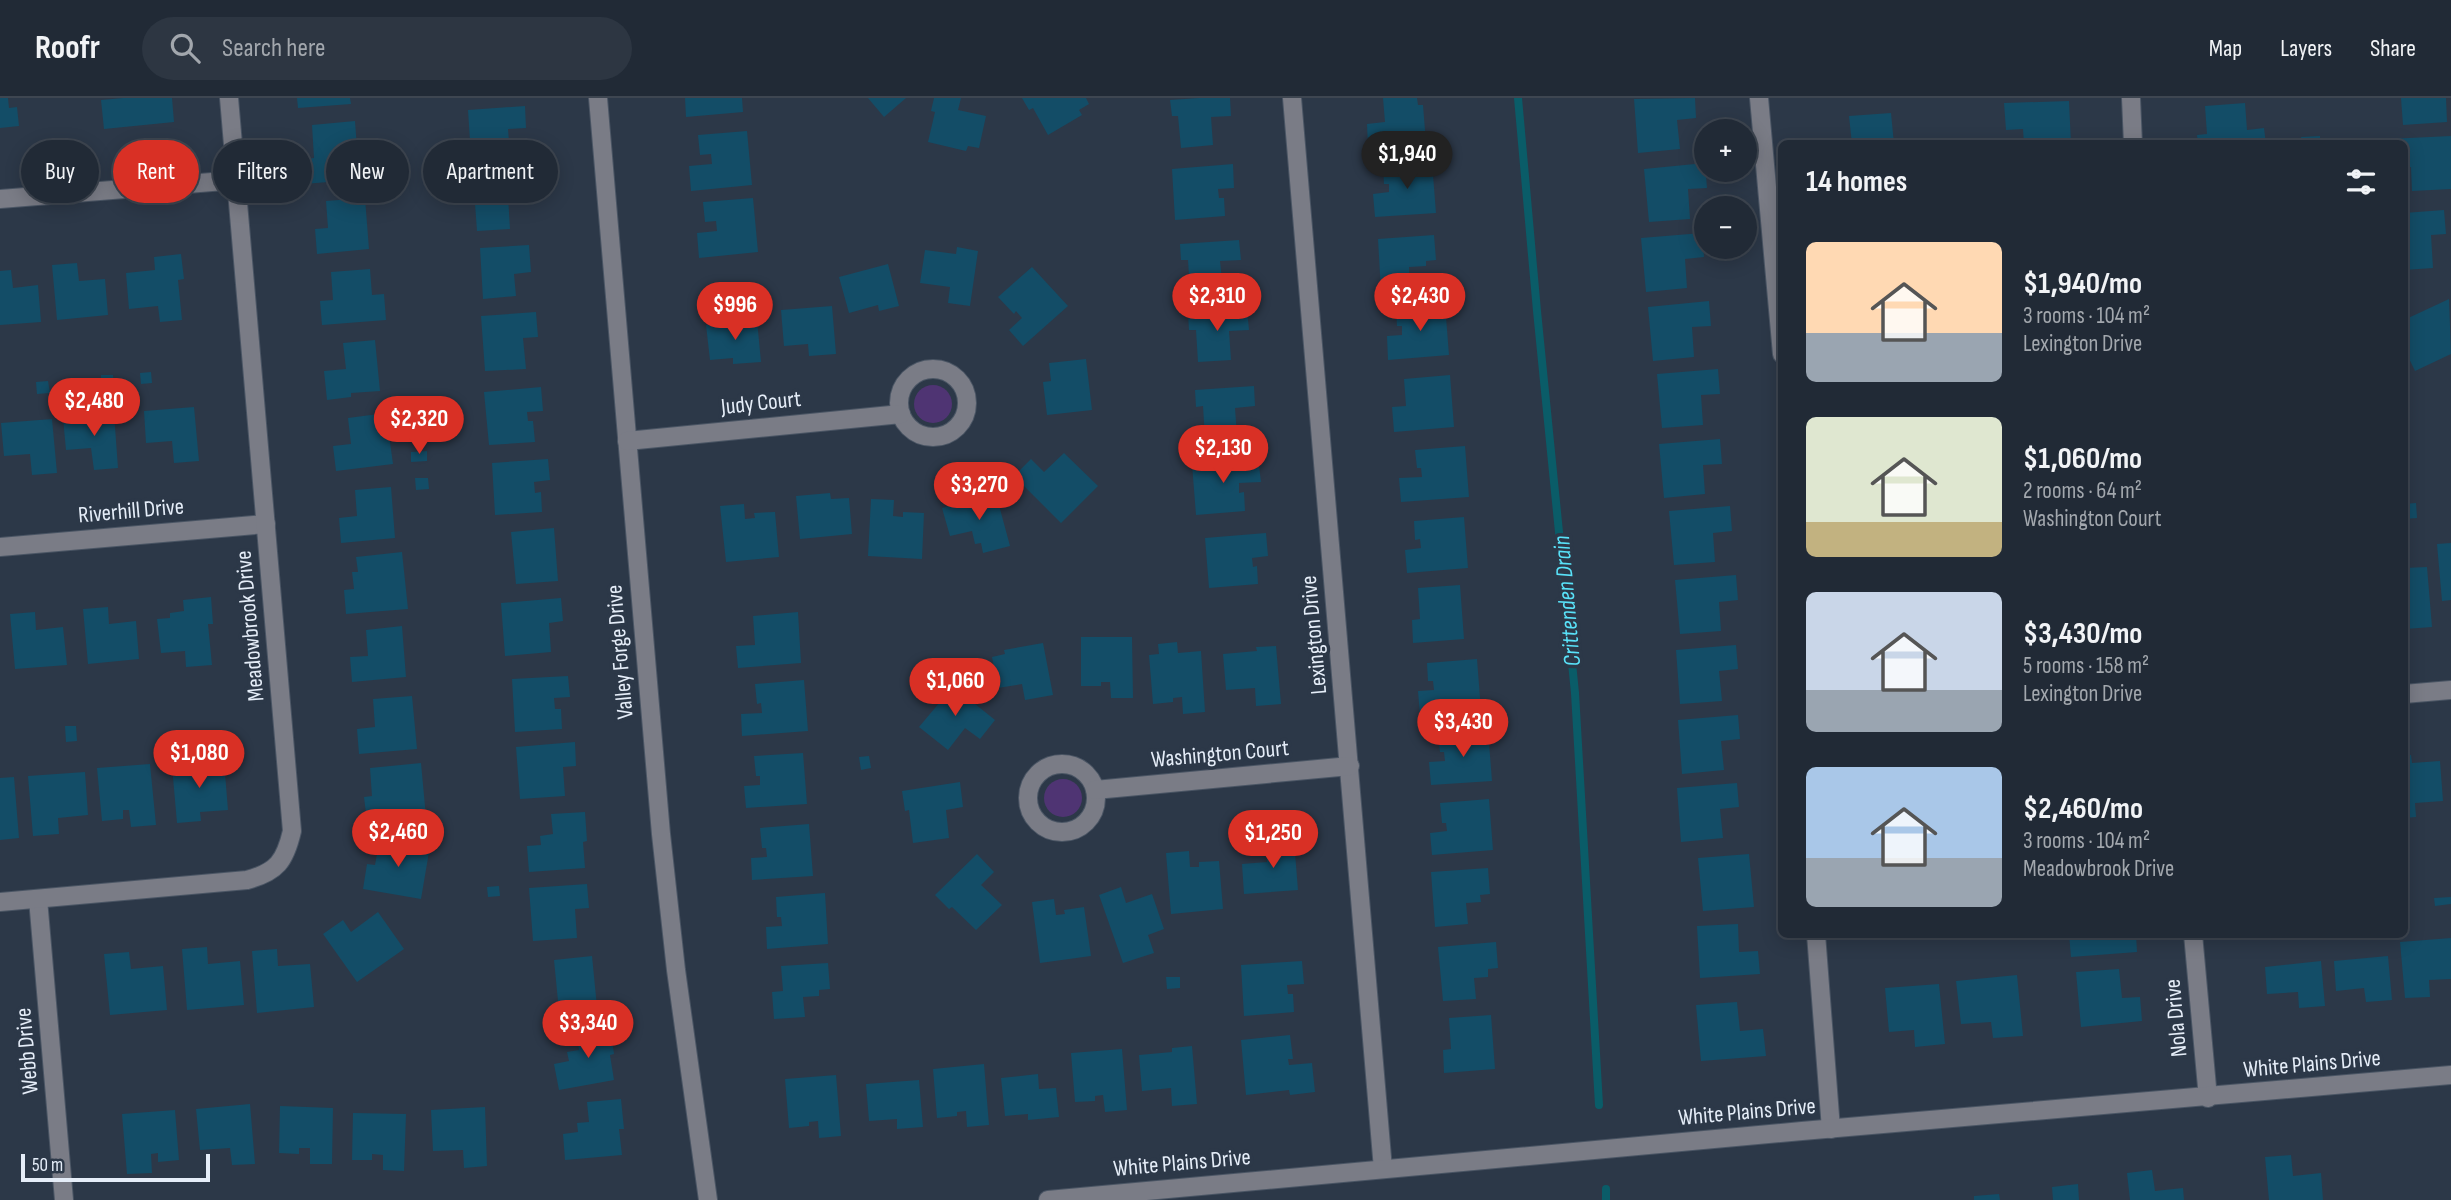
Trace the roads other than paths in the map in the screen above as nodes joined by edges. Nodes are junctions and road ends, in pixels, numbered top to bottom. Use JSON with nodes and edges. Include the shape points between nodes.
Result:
{"nodes":[{"id":1,"x":229,"y":98,"type":"edge"},
{"id":2,"x":598,"y":98,"type":"edge"},
{"id":3,"x":1292,"y":98,"type":"edge"},
{"id":4,"x":1759,"y":98,"type":"edge"},
{"id":5,"x":2132,"y":98,"type":"edge"},
{"id":6,"x":233,"y":140,"type":"edge"},
{"id":7,"x":2133,"y":140,"type":"edge"},
{"id":8,"x":213,"y":182,"type":"edge"},
{"id":9,"x":0,"y":199,"type":"edge"},
{"id":10,"x":239,"y":203,"type":"edge"},
{"id":11,"x":1778,"y":309,"type":"edge"},
{"id":12,"x":901,"y":414,"type":"dead end"},
{"id":13,"x":627,"y":441,"type":"junction"},
{"id":14,"x":266,"y":524,"type":"junction"},
{"id":15,"x":0,"y":547,"type":"edge"},
{"id":16,"x":2451,"y":690,"type":"edge"},
{"id":17,"x":2408,"y":694,"type":"edge"},
{"id":18,"x":1350,"y":766,"type":"junction"},
{"id":19,"x":1095,"y":790,"type":"dead end"},
{"id":20,"x":38,"y":899,"type":"junction"},
{"id":21,"x":0,"y":902,"type":"edge"},
{"id":22,"x":1816,"y":938,"type":"edge"},
{"id":23,"x":2193,"y":938,"type":"edge"},
{"id":24,"x":2451,"y":1076,"type":"edge"},
{"id":25,"x":2208,"y":1098,"type":"junction"},
{"id":26,"x":1831,"y":1129,"type":"junction"},
{"id":27,"x":1383,"y":1169,"type":"junction"},
{"id":28,"x":64,"y":1200,"type":"edge"},
{"id":29,"x":708,"y":1200,"type":"edge"},
{"id":30,"x":1048,"y":1200,"type":"edge"}],
"edges":[{"from":1,"to":6,"type":"street","name":"Meadowbrook Drive"},
{"from":2,"to":13,"type":"street","name":"Valley Forge Drive"},
{"from":3,"to":18,"type":"street","name":"Lexington Drive"},
{"from":4,"to":11,"type":"street"},
{"from":5,"to":7,"type":"street"},
{"from":8,"to":9,"type":"street"},
{"from":10,"to":14,"type":"street","name":"Meadowbrook Drive"},
{"from":12,"to":13,"type":"street","name":"Judy Court"},
{"from":13,"to":29,"type":"street","name":"Valley Forge Drive","via":[[661,834]]},
{"from":14,"to":15,"type":"street","name":"Riverhill Drive"},
{"from":14,"to":20,"type":"street","name":"Meadowbrook Drive","via":[[292,831],[279,864],[265,875],[247,880]]},
{"from":16,"to":17,"type":"street"},
{"from":18,"to":19,"type":"street","name":"Washington Court"},
{"from":18,"to":27,"type":"street","name":"Lexington Drive"},
{"from":20,"to":21,"type":"street","name":"Meadowbrook Drive"},
{"from":20,"to":28,"type":"street","name":"Webb Drive"},
{"from":22,"to":26,"type":"street"},
{"from":23,"to":25,"type":"street","name":"Nola Drive"},
{"from":24,"to":25,"type":"street","name":"White Plains Drive"},
{"from":25,"to":26,"type":"street","name":"White Plains Drive"},
{"from":26,"to":27,"type":"street","name":"White Plains Drive"},
{"from":27,"to":30,"type":"street","name":"White Plains Drive"}]}
